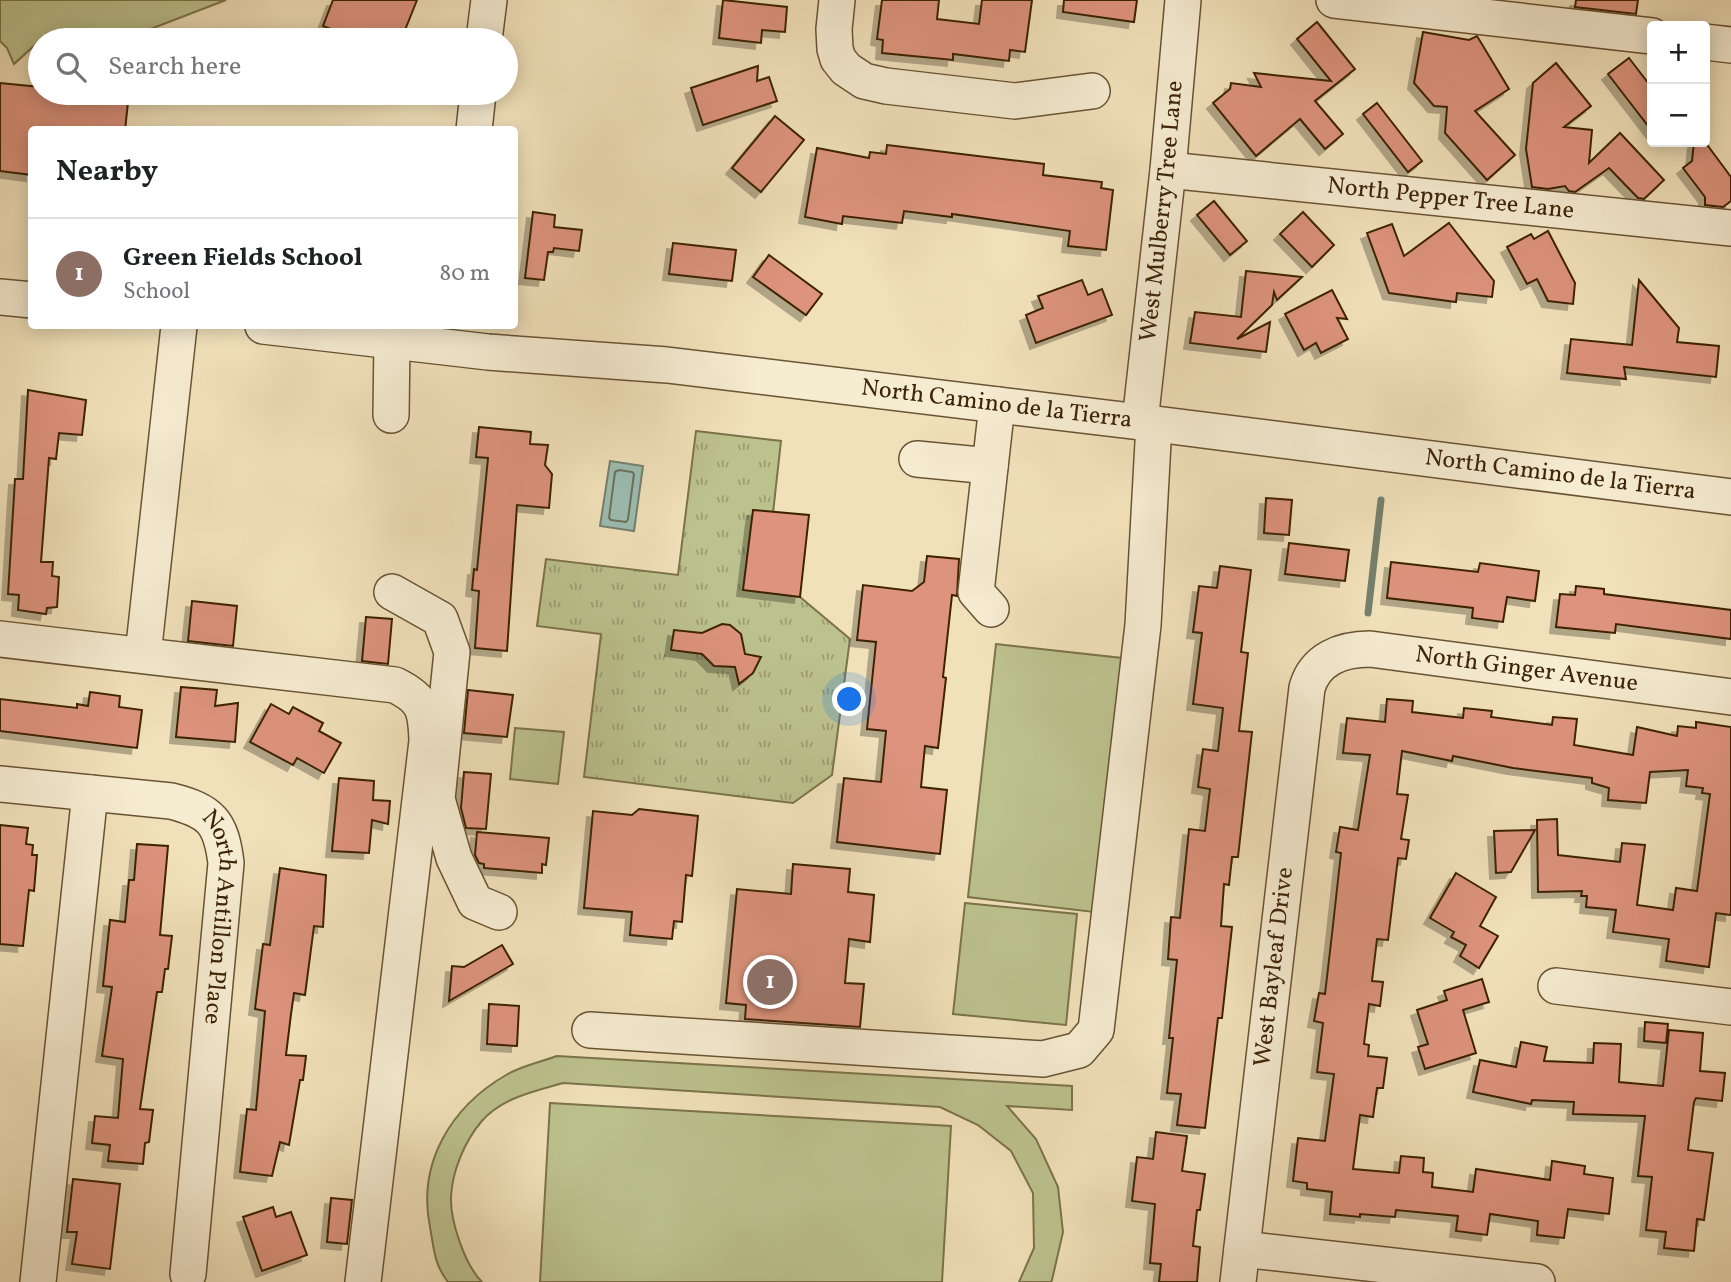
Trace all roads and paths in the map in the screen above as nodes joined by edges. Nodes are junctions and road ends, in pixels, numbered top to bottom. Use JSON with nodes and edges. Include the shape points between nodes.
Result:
{"nodes":[{"id":1,"x":489,"y":0,"type":"edge"},
{"id":2,"x":837,"y":0,"type":"edge"},
{"id":3,"x":1183,"y":0,"type":"edge"},
{"id":4,"x":1334,"y":0,"type":"edge"},
{"id":5,"x":486,"y":28,"type":"edge"},
{"id":6,"x":1647,"y":35,"type":"edge"},
{"id":7,"x":1710,"y":43,"type":"edge"},
{"id":8,"x":1731,"y":45,"type":"edge"},
{"id":9,"x":1092,"y":91,"type":"dead end"},
{"id":10,"x":477,"y":105,"type":"edge"},
{"id":11,"x":474,"y":126,"type":"edge"},
{"id":12,"x":1168,"y":170,"type":"junction"},
{"id":13,"x":1731,"y":228,"type":"edge"},
{"id":14,"x":0,"y":297,"type":"edge"},
{"id":15,"x":28,"y":300,"type":"edge"},
{"id":16,"x":179,"y":329,"type":"edge"},
{"id":17,"x":290,"y":329,"type":"edge"},
{"id":18,"x":428,"y":334,"type":"edge"},
{"id":19,"x":391,"y":340,"type":"junction"},
{"id":20,"x":997,"y":405,"type":"junction"},
{"id":21,"x":391,"y":415,"type":"dead end"},
{"id":22,"x":1147,"y":423,"type":"junction"},
{"id":23,"x":916,"y":459,"type":"dead end"},
{"id":24,"x":990,"y":466,"type":"junction"},
{"id":25,"x":1731,"y":497,"type":"edge"},
{"id":26,"x":392,"y":592,"type":"dead end"},
{"id":27,"x":991,"y":609,"type":"dead end"},
{"id":28,"x":0,"y":639,"type":"edge"},
{"id":29,"x":1326,"y":652,"type":"joint"},
{"id":30,"x":143,"y":656,"type":"junction"},
{"id":31,"x":1731,"y":697,"type":"edge"},
{"id":32,"x":0,"y":784,"type":"edge"},
{"id":33,"x":90,"y":793,"type":"junction"},
{"id":34,"x":499,"y":912,"type":"dead end"},
{"id":35,"x":1556,"y":986,"type":"dead end"},
{"id":36,"x":1731,"y":1007,"type":"edge"},
{"id":37,"x":590,"y":1030,"type":"dead end"},
{"id":38,"x":1240,"y":1266,"type":"edge"},
{"id":39,"x":188,"y":1274,"type":"dead end"},
{"id":40,"x":38,"y":1282,"type":"edge"},
{"id":41,"x":363,"y":1282,"type":"edge"},
{"id":42,"x":1537,"y":1282,"type":"edge"}],
"edges":[{"from":1,"to":5,"type":"street"},
{"from":2,"to":9,"type":"street","via":[[837,76],[855,76],[875,85],[1015,101]]},
{"from":3,"to":12,"type":"street","name":"West Mulberry Tree Lane"},
{"from":4,"to":6,"type":"street"},
{"from":7,"to":8,"type":"street"},
{"from":10,"to":11,"type":"street"},
{"from":12,"to":13,"type":"street","name":"North Pepper Tree Lane"},
{"from":12,"to":22,"type":"street","name":"West Mulberry Tree Lane"},
{"from":14,"to":15,"type":"street"},
{"from":16,"to":30,"type":"street"},
{"from":17,"to":19,"type":"street","name":"North Camino de la Tierra"},
{"from":18,"to":19,"type":"street","name":"North Camino de la Tierra"},
{"from":18,"to":20,"type":"street","name":"North Camino de la Tierra","via":[[488,352],[667,365]]},
{"from":19,"to":21,"type":"street"},
{"from":20,"to":22,"type":"street","name":"North Camino de la Tierra"},
{"from":20,"to":24,"type":"street"},
{"from":22,"to":25,"type":"street","name":"North Camino de la Tierra"},
{"from":22,"to":37,"type":"street","name":"West Mulberry Tree Lane","via":[[1143,625],[1096,1030],[1079,1050],[1043,1059]]},
{"from":23,"to":24,"type":"street"},
{"from":24,"to":27,"type":"street","via":[[976,592]]},
{"from":26,"to":34,"type":"street","via":[[440,619],[452,652],[437,799],[454,858],[475,902]]},
{"from":28,"to":30,"type":"street"},
{"from":29,"to":31,"type":"street","name":"North Ginger Avenue","via":[[1370,649]]},
{"from":29,"to":38,"type":"street","name":"West Bayleaf Drive","via":[[1307,688]]},
{"from":30,"to":41,"type":"street","via":[[395,685],[415,695],[426,714],[427,741]]},
{"from":32,"to":33,"type":"street","name":"North Antillon Place"},
{"from":33,"to":39,"type":"street","name":"North Antillon Place","via":[[172,801],[223,814],[219,832],[226,863]]},
{"from":33,"to":40,"type":"street"},
{"from":35,"to":36,"type":"street"},
{"from":38,"to":42,"type":"street"}]}
